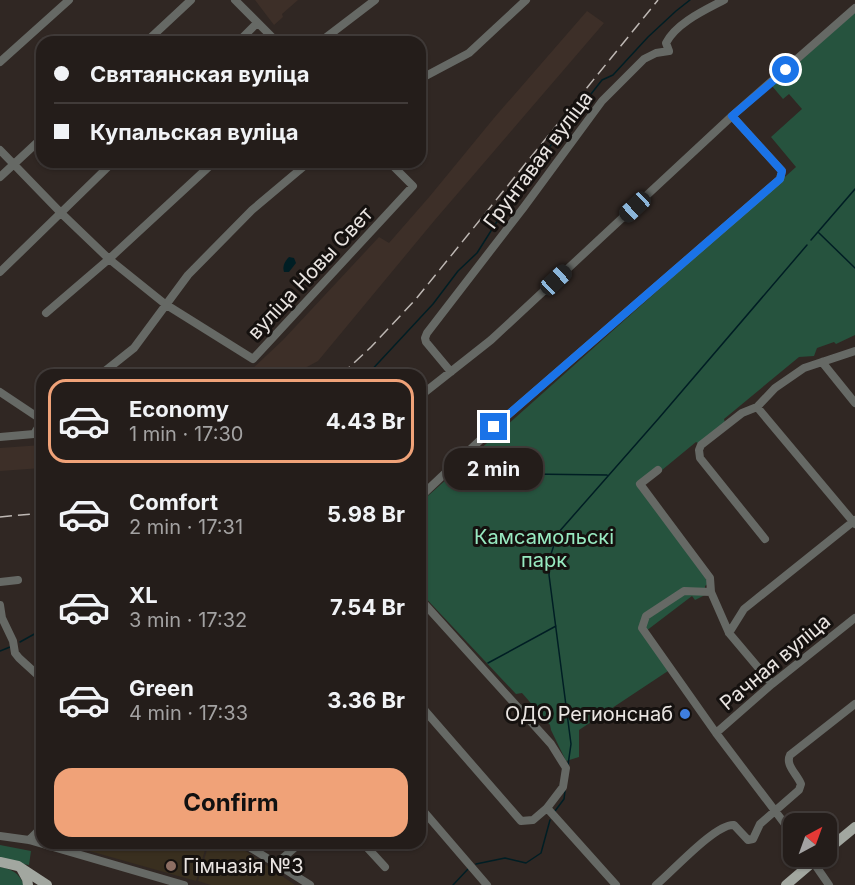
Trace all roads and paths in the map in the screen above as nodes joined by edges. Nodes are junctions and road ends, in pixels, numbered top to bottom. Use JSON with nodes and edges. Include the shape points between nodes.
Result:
{"nodes":[{"id":1,"x":69,"y":0,"type":"edge"},
{"id":2,"x":191,"y":0,"type":"edge"},
{"id":3,"x":235,"y":0,"type":"edge"},
{"id":4,"x":375,"y":0,"type":"edge"},
{"id":5,"x":526,"y":0,"type":"edge"},
{"id":6,"x":724,"y":0,"type":"edge"},
{"id":7,"x":855,"y":8,"type":"edge"},
{"id":8,"x":257,"y":23,"type":"junction"},
{"id":9,"x":152,"y":36,"type":"edge"},
{"id":10,"x":244,"y":36,"type":"edge"},
{"id":11,"x":271,"y":36,"type":"edge"},
{"id":12,"x":328,"y":36,"type":"edge"},
{"id":13,"x":0,"y":62,"type":"edge"},
{"id":14,"x":426,"y":76,"type":"edge"},
{"id":15,"x":732,"y":116,"type":"junction"},
{"id":16,"x":36,"y":144,"type":"edge"},
{"id":17,"x":0,"y":150,"type":"edge"},
{"id":18,"x":14,"y":165,"type":"junction"},
{"id":19,"x":107,"y":168,"type":"edge"},
{"id":20,"x":208,"y":168,"type":"edge"},
{"id":21,"x":302,"y":168,"type":"edge"},
{"id":22,"x":395,"y":168,"type":"edge"},
{"id":23,"x":0,"y":177,"type":"edge"},
{"id":24,"x":61,"y":213,"type":"junction"},
{"id":25,"x":110,"y":259,"type":"junction"},
{"id":26,"x":0,"y":272,"type":"edge"},
{"id":27,"x":165,"y":304,"type":"junction"},
{"id":28,"x":46,"y":313,"type":"dead end"},
{"id":29,"x":855,"y":351,"type":"edge"},
{"id":30,"x":822,"y":362,"type":"junction"},
{"id":31,"x":108,"y":369,"type":"edge"},
{"id":32,"x":451,"y":372,"type":"junction"},
{"id":33,"x":426,"y":391,"type":"edge"},
{"id":34,"x":0,"y":392,"type":"edge"},
{"id":35,"x":855,"y":403,"type":"edge"},
{"id":36,"x":757,"y":407,"type":"junction"},
{"id":37,"x":36,"y":417,"type":"edge"},
{"id":38,"x":36,"y":432,"type":"edge"},
{"id":39,"x":0,"y":437,"type":"edge"},
{"id":40,"x":658,"y":470,"type":"dead end"},
{"id":41,"x":426,"y":491,"type":"edge"},
{"id":42,"x":854,"y":522,"type":"edge"},
{"id":43,"x":765,"y":539,"type":"dead end"},
{"id":44,"x":18,"y":580,"type":"dead end"},
{"id":45,"x":0,"y":582,"type":"edge"},
{"id":46,"x":711,"y":592,"type":"junction"},
{"id":47,"x":0,"y":605,"type":"edge"},
{"id":48,"x":426,"y":606,"type":"edge"},
{"id":49,"x":855,"y":618,"type":"edge"},
{"id":50,"x":729,"y":633,"type":"junction"},
{"id":51,"x":36,"y":674,"type":"edge"},
{"id":52,"x":772,"y":684,"type":"junction"},
{"id":53,"x":855,"y":704,"type":"edge"},
{"id":54,"x":426,"y":712,"type":"edge"},
{"id":55,"x":716,"y":733,"type":"junction"},
{"id":56,"x":547,"y":808,"type":"junction"},
{"id":57,"x":775,"y":811,"type":"junction"},
{"id":58,"x":426,"y":814,"type":"edge"},
{"id":59,"x":783,"y":822,"type":"edge"},
{"id":60,"x":855,"y":827,"type":"edge"},
{"id":61,"x":36,"y":833,"type":"edge"},
{"id":62,"x":0,"y":836,"type":"edge"},
{"id":63,"x":29,"y":840,"type":"junction"},
{"id":64,"x":36,"y":842,"type":"edge"},
{"id":65,"x":837,"y":842,"type":"edge"},
{"id":66,"x":60,"y":849,"type":"edge"},
{"id":67,"x":252,"y":849,"type":"edge"},
{"id":68,"x":293,"y":849,"type":"edge"},
{"id":69,"x":368,"y":849,"type":"edge"},
{"id":70,"x":0,"y":862,"type":"edge"},
{"id":71,"x":276,"y":864,"type":"junction"},
{"id":72,"x":18,"y":866,"type":"junction"},
{"id":73,"x":385,"y":867,"type":"dead end"},
{"id":74,"x":805,"y":867,"type":"edge"},
{"id":75,"x":819,"y":867,"type":"edge"},
{"id":76,"x":28,"y":885,"type":"edge"},
{"id":77,"x":47,"y":885,"type":"edge"},
{"id":78,"x":184,"y":885,"type":"edge"},
{"id":79,"x":310,"y":885,"type":"edge"},
{"id":80,"x":487,"y":885,"type":"edge"},
{"id":81,"x":616,"y":885,"type":"edge"},
{"id":82,"x":656,"y":885,"type":"edge"},
{"id":83,"x":786,"y":885,"type":"edge"},
{"id":84,"x":829,"y":885,"type":"edge"}],
"edges":[{"from":1,"to":13,"type":"street"},
{"from":2,"to":9,"type":"street"},
{"from":3,"to":8,"type":"street"},
{"from":4,"to":12,"type":"street"},
{"from":5,"to":14,"type":"street","via":[[469,53]]},
{"from":6,"to":32,"type":"street","name":"Грунтавая вуліца","via":[[685,23],[668,39],[669,51],[644,59],[602,101],[427,333],[426,342]]},
{"from":7,"to":15,"type":"street"},
{"from":8,"to":10,"type":"street"},
{"from":8,"to":11,"type":"street"},
{"from":15,"to":32,"type":"street","via":[[500,332]]},
{"from":15,"to":41,"type":"street","via":[[782,171],[780,179],[494,427]]},
{"from":16,"to":18,"type":"street"},
{"from":17,"to":18,"type":"street"},
{"from":18,"to":23,"type":"street"},
{"from":18,"to":24,"type":"street"},
{"from":19,"to":24,"type":"street"},
{"from":20,"to":25,"type":"street"},
{"from":21,"to":27,"type":"street","via":[[252,210]]},
{"from":22,"to":27,"type":"street","name":"вуліца Новы Свет","via":[[413,186],[253,359]]},
{"from":24,"to":25,"type":"street"},
{"from":24,"to":26,"type":"street"},
{"from":25,"to":27,"type":"street"},
{"from":25,"to":28,"type":"street"},
{"from":27,"to":31,"type":"street","via":[[134,348]]},
{"from":29,"to":30,"type":"street"},
{"from":30,"to":35,"type":"street"},
{"from":30,"to":36,"type":"street","via":[[804,368],[775,388]]},
{"from":32,"to":33,"type":"street"},
{"from":34,"to":37,"type":"street"},
{"from":36,"to":42,"type":"street"},
{"from":36,"to":43,"type":"street","via":[[742,412],[699,450],[700,458]]},
{"from":38,"to":39,"type":"street","via":[[34,435]]},
{"from":40,"to":46,"type":"street","via":[[639,484],[710,578]]},
{"from":42,"to":50,"type":"street","via":[[744,609]]},
{"from":44,"to":45,"type":"street"},
{"from":46,"to":50,"type":"street"},
{"from":46,"to":55,"type":"street","via":[[684,591],[646,616],[642,628]]},
{"from":47,"to":51,"type":"street","via":[[15,653]]},
{"from":48,"to":56,"type":"street","via":[[551,744],[566,768],[562,787]]},
{"from":49,"to":52,"type":"street","name":"Рачная вуліца"},
{"from":50,"to":52,"type":"street"},
{"from":52,"to":55,"type":"street","name":"Рачная вуліца"},
{"from":53,"to":57,"type":"street","via":[[790,755],[789,765],[801,784]]},
{"from":54,"to":56,"type":"street","via":[[521,821],[532,820]]},
{"from":55,"to":57,"type":"street"},
{"from":56,"to":81,"type":"street"},
{"from":57,"to":59,"type":"street"},
{"from":57,"to":82,"type":"street","via":[[760,824],[753,839],[748,840],[734,825],[721,828]]},
{"from":58,"to":80,"type":"street"},
{"from":60,"to":65,"type":"main road"},
{"from":61,"to":63,"type":"street"},
{"from":62,"to":63,"type":"street"},
{"from":63,"to":64,"type":"street"},
{"from":66,"to":78,"type":"street"},
{"from":67,"to":71,"type":"street"},
{"from":68,"to":71,"type":"street"},
{"from":69,"to":73,"type":"street"},
{"from":70,"to":72,"type":"main road"},
{"from":71,"to":79,"type":"street"},
{"from":72,"to":76,"type":"main road"},
{"from":72,"to":77,"type":"main road"},
{"from":74,"to":83,"type":"main road"},
{"from":75,"to":84,"type":"street"}]}
